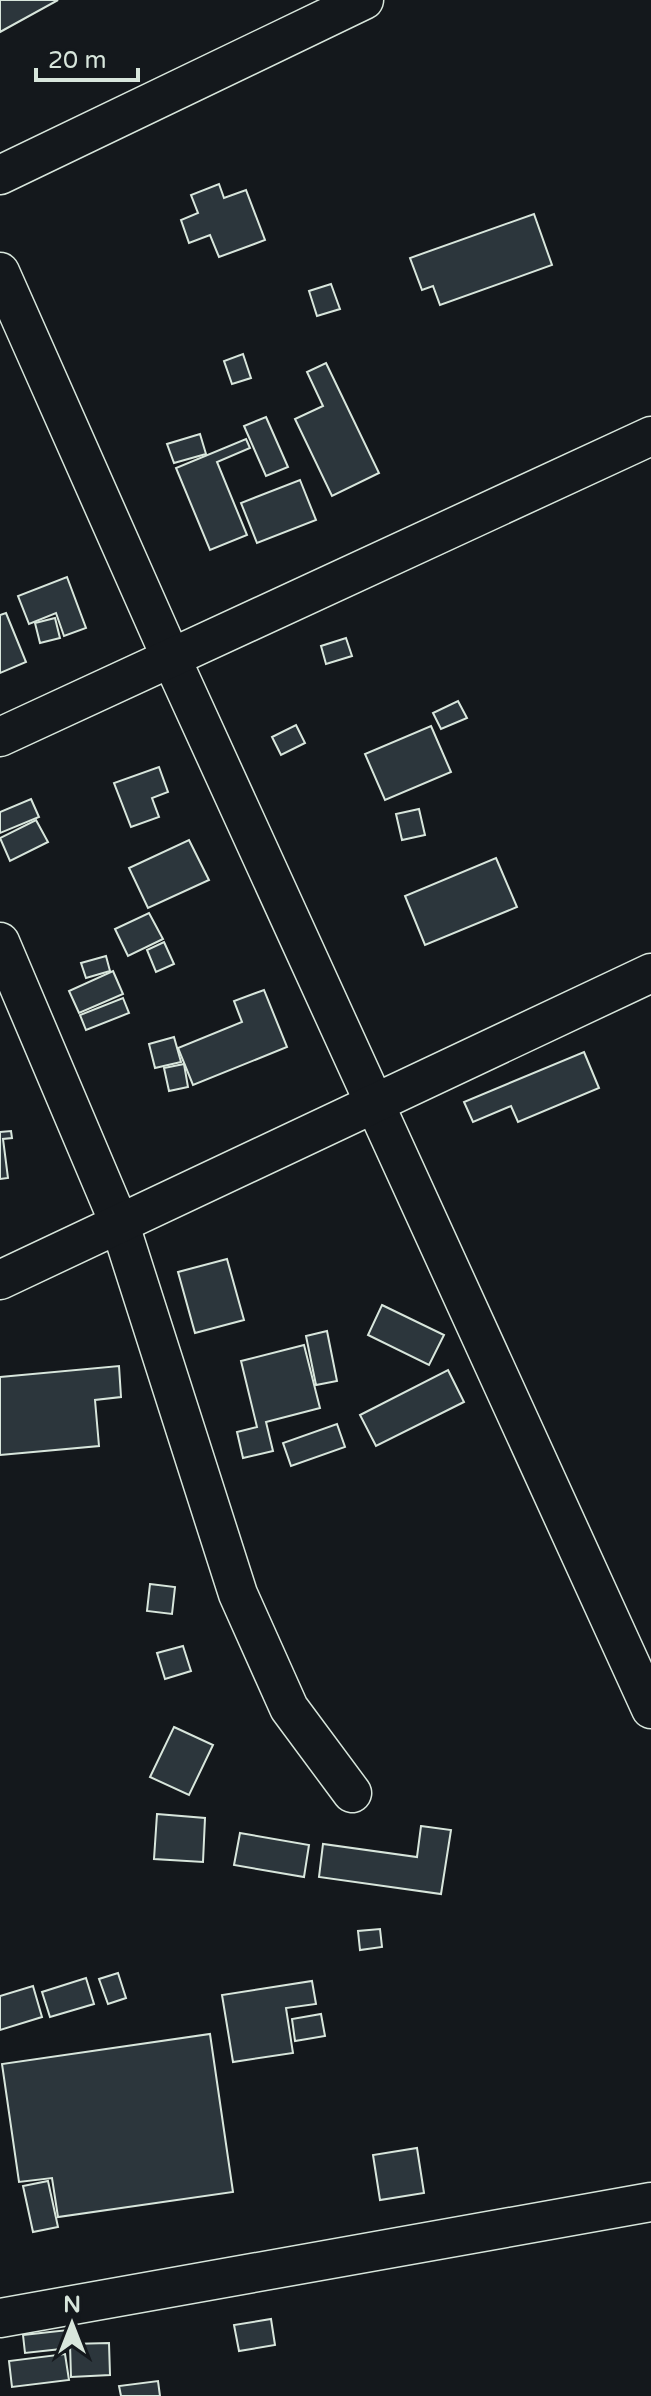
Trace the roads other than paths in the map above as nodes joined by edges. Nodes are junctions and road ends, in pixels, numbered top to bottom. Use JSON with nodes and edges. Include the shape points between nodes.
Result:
{"nodes":[{"id":1,"x":364,"y":0,"type":"edge"},
{"id":2,"x":0,"y":175,"type":"edge"},
{"id":3,"x":0,"y":272,"type":"edge"},
{"id":4,"x":651,"y":436,"type":"edge"},
{"id":5,"x":172,"y":660,"type":"junction"},
{"id":6,"x":0,"y":737,"type":"edge"},
{"id":7,"x":0,"y":942,"type":"edge"},
{"id":8,"x":651,"y":973,"type":"edge"},
{"id":9,"x":374,"y":1103,"type":"junction"},
{"id":10,"x":120,"y":1225,"type":"junction"},
{"id":11,"x":0,"y":1280,"type":"edge"},
{"id":12,"x":651,"y":1709,"type":"edge"},
{"id":13,"x":352,"y":1793,"type":"dead end"},
{"id":14,"x":651,"y":2202,"type":"edge"},
{"id":15,"x":0,"y":2318,"type":"edge"}],
"edges":[{"from":1,"to":2,"type":"street"},
{"from":3,"to":5,"type":"street"},
{"from":4,"to":5,"type":"street"},
{"from":5,"to":6,"type":"street"},
{"from":5,"to":9,"type":"street"},
{"from":7,"to":10,"type":"street"},
{"from":8,"to":9,"type":"street"},
{"from":9,"to":10,"type":"street"},
{"from":9,"to":12,"type":"street"},
{"from":10,"to":11,"type":"street"},
{"from":10,"to":13,"type":"street","via":[[238,1594],[289,1708]]},
{"from":14,"to":15,"type":"street"}]}
